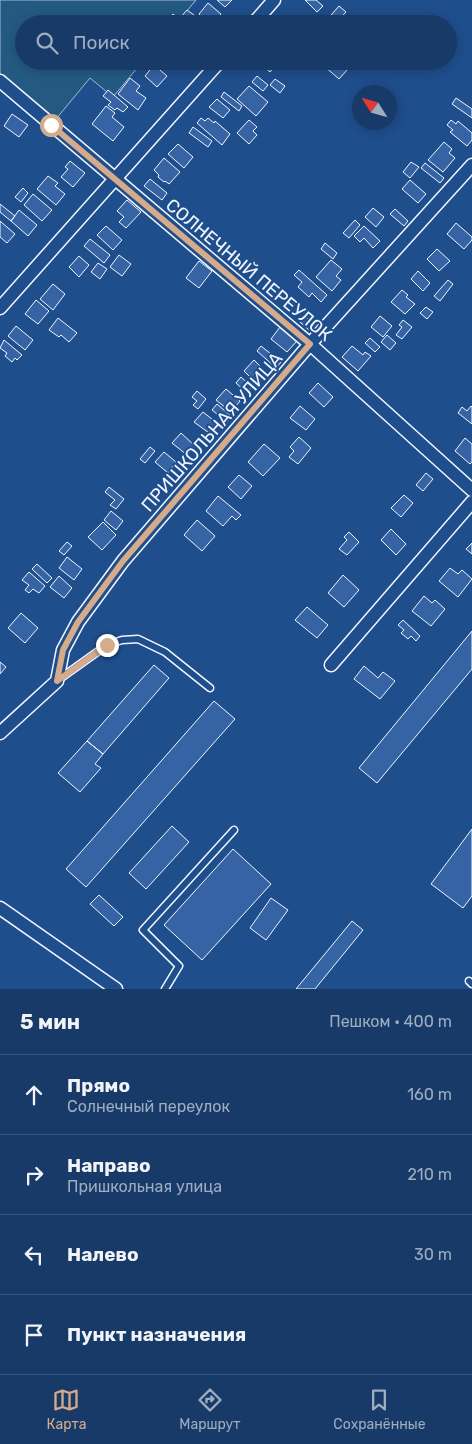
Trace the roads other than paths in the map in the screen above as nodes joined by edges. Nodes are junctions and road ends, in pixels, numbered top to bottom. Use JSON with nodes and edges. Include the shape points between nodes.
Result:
{"nodes":[{"id":1,"x":274,"y":0,"type":"edge"},
{"id":2,"x":261,"y":15,"type":"edge"},
{"id":3,"x":212,"y":70,"type":"edge"},
{"id":4,"x":0,"y":81,"type":"edge"},
{"id":5,"x":472,"y":165,"type":"edge"},
{"id":6,"x":116,"y":180,"type":"junction"},
{"id":7,"x":0,"y":308,"type":"edge"},
{"id":8,"x":310,"y":344,"type":"junction"},
{"id":9,"x":472,"y":490,"type":"edge"},
{"id":10,"x":472,"y":502,"type":"edge"},
{"id":11,"x":331,"y":665,"type":"dead end"},
{"id":12,"x":57,"y":681,"type":"junction"},
{"id":13,"x":210,"y":688,"type":"dead end"},
{"id":14,"x":0,"y":733,"type":"edge"},
{"id":15,"x":234,"y":830,"type":"dead end"},
{"id":16,"x":0,"y":908,"type":"edge"},
{"id":17,"x":116,"y":989,"type":"edge"},
{"id":18,"x":165,"y":989,"type":"edge"}],
"edges":[{"from":1,"to":2,"type":"street"},
{"from":3,"to":6,"type":"street"},
{"from":4,"to":6,"type":"street","name":"СОЛНЕЧНЫЙ ПЕРЕУЛОК"},
{"from":5,"to":8,"type":"street","name":"ПРИШКОЛЬНАЯ УЛИЦА"},
{"from":6,"to":7,"type":"street"},
{"from":6,"to":8,"type":"street","name":"СОЛНЕЧНЫЙ ПЕРЕУЛОК"},
{"from":8,"to":9,"type":"street","name":"СОЛНЕЧНЫЙ ПЕРЕУЛОК"},
{"from":8,"to":12,"type":"street","name":"ПРИШКОЛЬНАЯ УЛИЦА","via":[[123,561],[78,622],[63,650]]},
{"from":10,"to":11,"type":"street"},
{"from":12,"to":13,"type":"lane","via":[[107,645],[138,639],[165,652]]},
{"from":12,"to":14,"type":"street"},
{"from":15,"to":18,"type":"lane","via":[[142,930],[179,966]]},
{"from":16,"to":17,"type":"street"}]}
